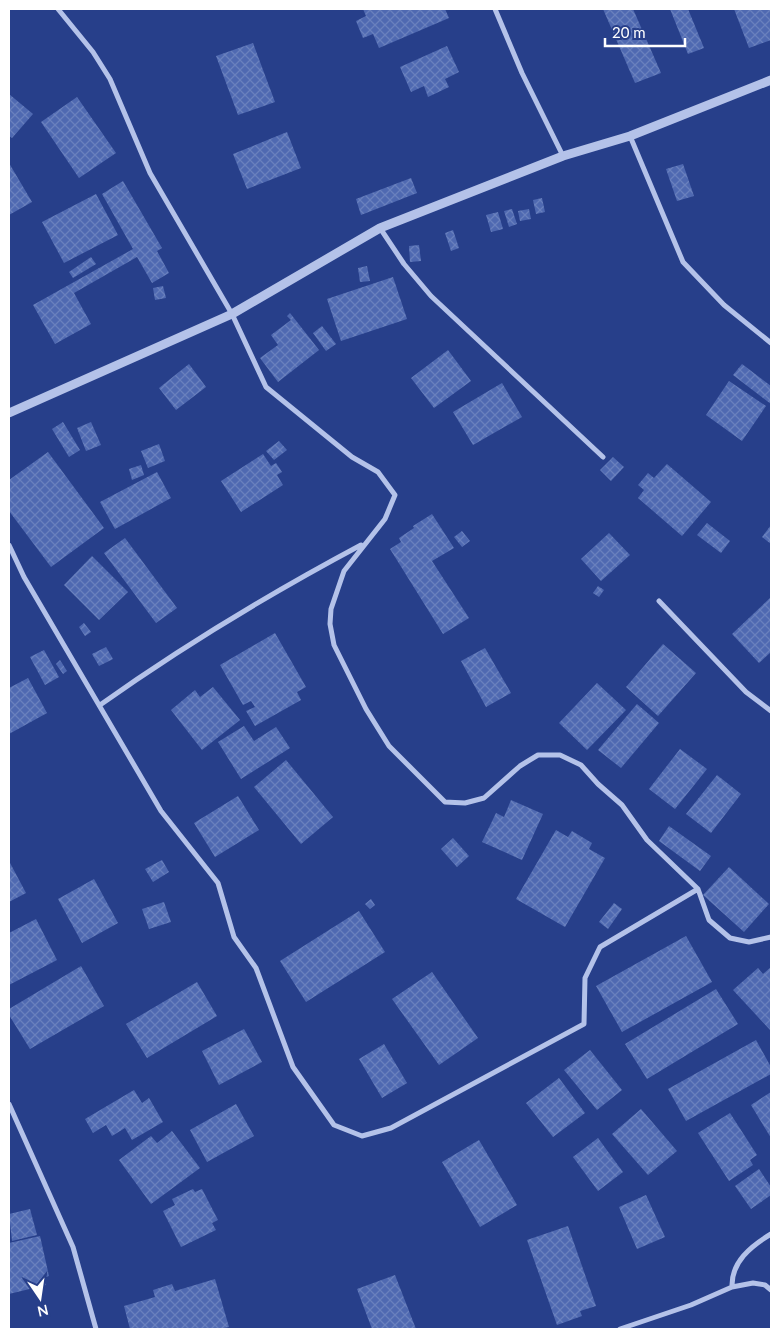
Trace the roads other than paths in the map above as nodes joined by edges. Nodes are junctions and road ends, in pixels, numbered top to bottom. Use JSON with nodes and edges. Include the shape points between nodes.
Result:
{"nodes":[{"id":1,"x":58,"y":9,"type":"edge"},
{"id":2,"x":495,"y":9,"type":"edge"},
{"id":3,"x":771,"y":80,"type":"edge"},
{"id":4,"x":630,"y":136,"type":"junction"},
{"id":5,"x":563,"y":156,"type":"junction"},
{"id":6,"x":380,"y":228,"type":"junction"},
{"id":7,"x":232,"y":314,"type":"junction"},
{"id":8,"x":771,"y":343,"type":"edge"},
{"id":9,"x":9,"y":413,"type":"edge"},
{"id":10,"x":603,"y":458,"type":"dead end"},
{"id":11,"x":364,"y":543,"type":"junction"},
{"id":12,"x":9,"y":545,"type":"edge"},
{"id":13,"x":659,"y":601,"type":"dead end"},
{"id":14,"x":100,"y":705,"type":"junction"},
{"id":15,"x":771,"y":711,"type":"edge"},
{"id":16,"x":698,"y":889,"type":"junction"},
{"id":17,"x":771,"y":938,"type":"edge"},
{"id":18,"x":9,"y":1104,"type":"edge"},
{"id":19,"x":771,"y":1234,"type":"edge"},
{"id":20,"x":732,"y":1287,"type":"junction"},
{"id":21,"x":771,"y":1290,"type":"edge"},
{"id":22,"x":96,"y":1329,"type":"edge"},
{"id":23,"x":620,"y":1329,"type":"edge"}],
"edges":[{"from":1,"to":7,"type":"street","via":[[110,79],[150,173]]},
{"from":2,"to":5,"type":"street"},
{"from":3,"to":4,"type":"street"},
{"from":4,"to":5,"type":"street"},
{"from":4,"to":8,"type":"street","via":[[683,262],[724,305]]},
{"from":5,"to":6,"type":"street"},
{"from":6,"to":7,"type":"street"},
{"from":6,"to":10,"type":"street","via":[[431,296]]},
{"from":7,"to":9,"type":"street"},
{"from":7,"to":11,"type":"street","via":[[266,387],[352,457],[378,472],[395,495],[385,519]]},
{"from":11,"to":14,"type":"street","via":[[285,586],[167,658]]},
{"from":11,"to":16,"type":"street","via":[[344,572],[331,609],[334,644],[366,709],[389,746],[411,771],[445,802],[465,804],[484,798],[538,754],[560,756],[581,765],[622,805],[647,840]]},
{"from":12,"to":14,"type":"street","via":[[24,577]]},
{"from":13,"to":15,"type":"street","via":[[746,692]]},
{"from":14,"to":16,"type":"street","via":[[161,810],[218,883],[234,937],[256,968],[293,1067],[334,1125],[362,1136],[391,1128],[584,1024],[585,978],[600,947]]},
{"from":16,"to":17,"type":"street","via":[[709,920],[730,938],[749,942]]},
{"from":18,"to":22,"type":"street","via":[[73,1247]]},
{"from":19,"to":20,"type":"street","via":[[752,1246],[742,1259],[732,1273]]},
{"from":20,"to":21,"type":"street","via":[[753,1282]]},
{"from":20,"to":23,"type":"street"}]}
